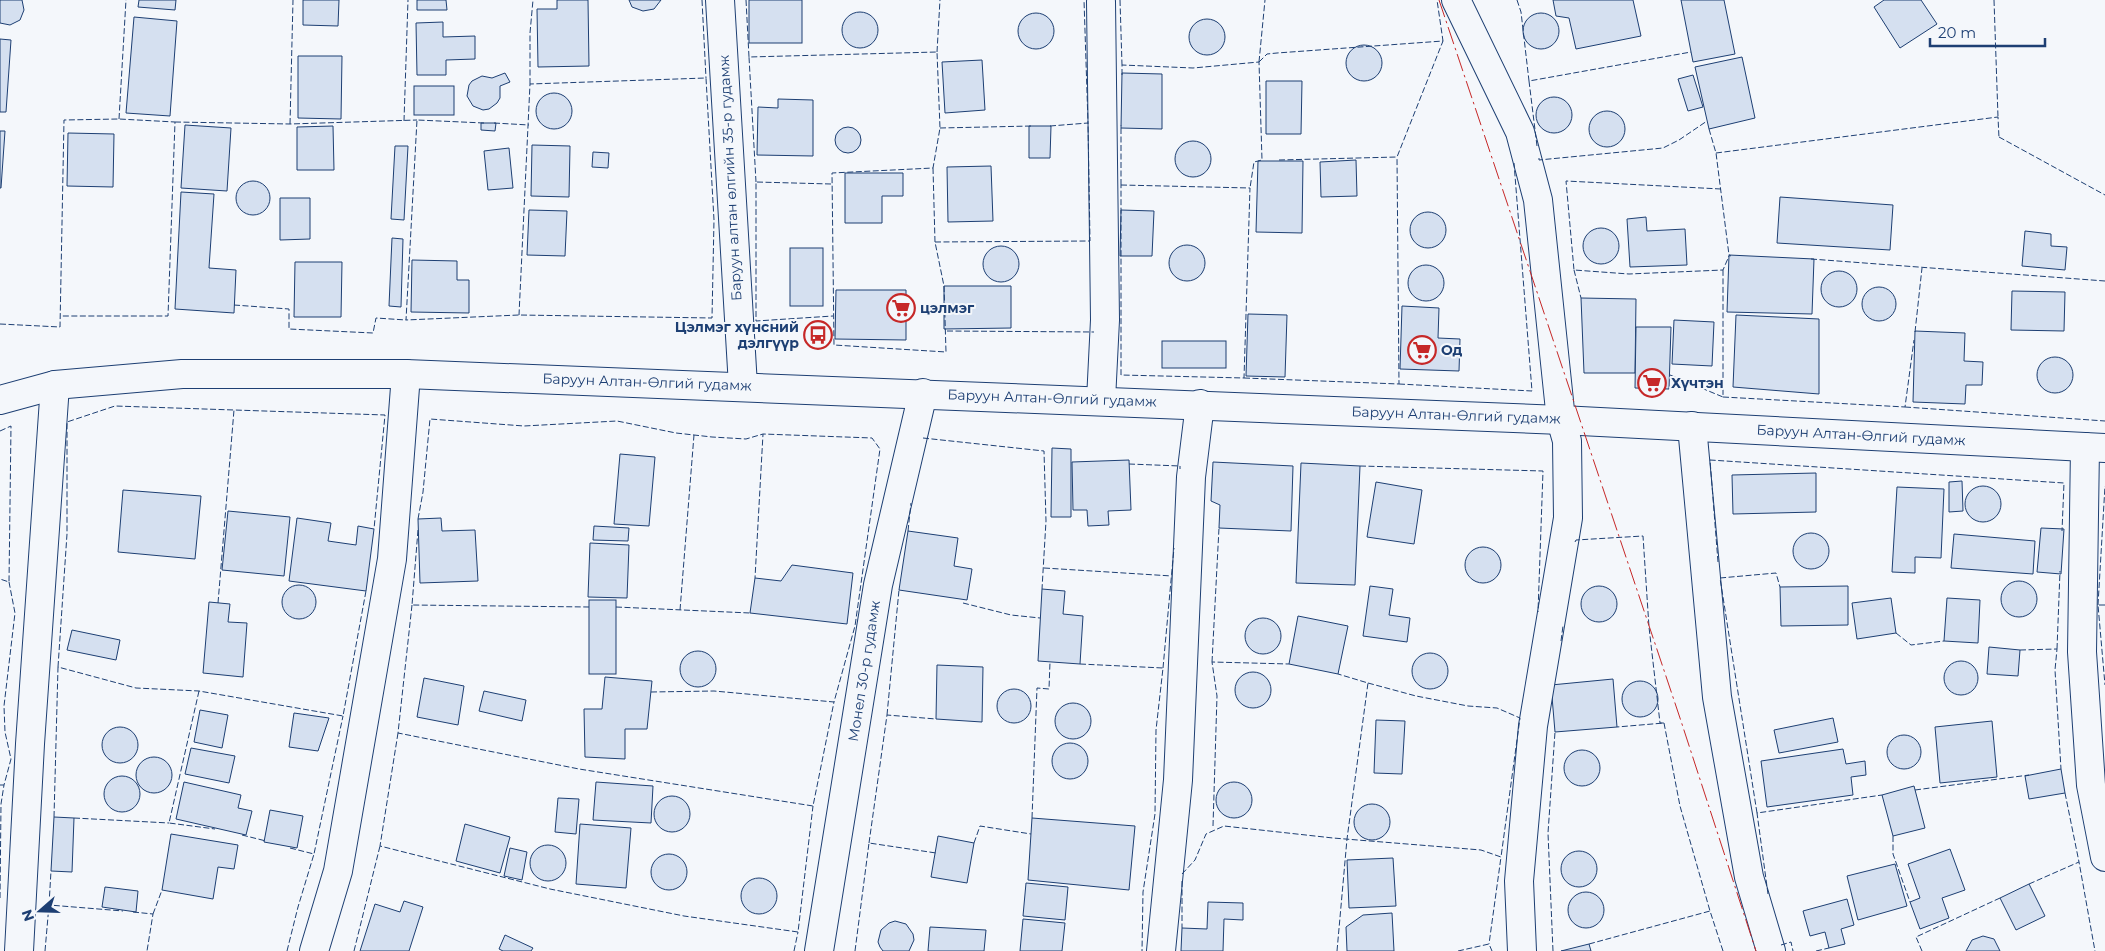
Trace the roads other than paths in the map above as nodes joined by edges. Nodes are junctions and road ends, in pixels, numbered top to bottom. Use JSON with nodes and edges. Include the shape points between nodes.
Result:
{"nodes":[{"id":1,"x":720,"y":0,"type":"edge"},
{"id":2,"x":1456,"y":0,"type":"edge"},
{"id":3,"x":1101,"y":2,"type":"dead end"},
{"id":4,"x":406,"y":374,"type":"junction"},
{"id":5,"x":55,"y":385,"type":"junction"},
{"id":6,"x":743,"y":386,"type":"junction"},
{"id":7,"x":924,"y":393,"type":"junction"},
{"id":8,"x":0,"y":400,"type":"edge"},
{"id":9,"x":1101,"y":400,"type":"junction"},
{"id":10,"x":1200,"y":404,"type":"junction"},
{"id":11,"x":1562,"y":420,"type":"junction"},
{"id":12,"x":1692,"y":426,"type":"junction"},
{"id":13,"x":2095,"y":447,"type":"edge"},
{"id":14,"x":2105,"y":857,"type":"edge"},
{"id":15,"x":19,"y":951,"type":"edge"},
{"id":16,"x":314,"y":951,"type":"edge"},
{"id":17,"x":819,"y":951,"type":"edge"},
{"id":18,"x":1161,"y":951,"type":"edge"},
{"id":19,"x":1522,"y":951,"type":"edge"},
{"id":20,"x":1771,"y":951,"type":"edge"}],
"edges":[{"from":1,"to":6,"type":"street","name":"Баруун алтан өлгийн 35-р гудамж"},
{"from":2,"to":11,"type":"street","via":[[1520,132],[1538,200]]},
{"from":3,"to":9,"type":"street","via":[[1105,320]]},
{"from":4,"to":5,"type":"street","name":"Баруун Алтан-Өлгий гудамж","via":[[182,374]]},
{"from":4,"to":6,"type":"street","name":"Баруун Алтан-Өлгий гудамж"},
{"from":4,"to":16,"type":"street","via":[[392,559],[338,872]]},
{"from":5,"to":8,"type":"street","name":"Баруун Алтан-Өлгий гудамж"},
{"from":5,"to":15,"type":"street"},
{"from":6,"to":7,"type":"street","name":"Баруун Алтан-Өлгий гудамж"},
{"from":7,"to":9,"type":"street","name":"Баруун Алтан-Өлгий гудамж"},
{"from":7,"to":17,"type":"street","name":"Монел 30-р гудамж","via":[[878,585]]},
{"from":9,"to":10,"type":"street","name":"Баруун Алтан-Өлгий гудамж"},
{"from":10,"to":11,"type":"street","name":"Баруун Алтан-Өлгий гудамж"},
{"from":10,"to":18,"type":"street","via":[[1191,477],[1178,780]]},
{"from":11,"to":12,"type":"street","name":"Баруун Алтан-Өлгий гудамж"},
{"from":11,"to":19,"type":"street","via":[[1567,441],[1568,518],[1533,726],[1519,881]]},
{"from":12,"to":13,"type":"street","name":"Баруун Алтан-Өлгий гудамж"},
{"from":12,"to":20,"type":"street","via":[[1718,697],[1749,877]]},
{"from":13,"to":14,"type":"street","via":[[2082,652],[2091,785]]}]}
